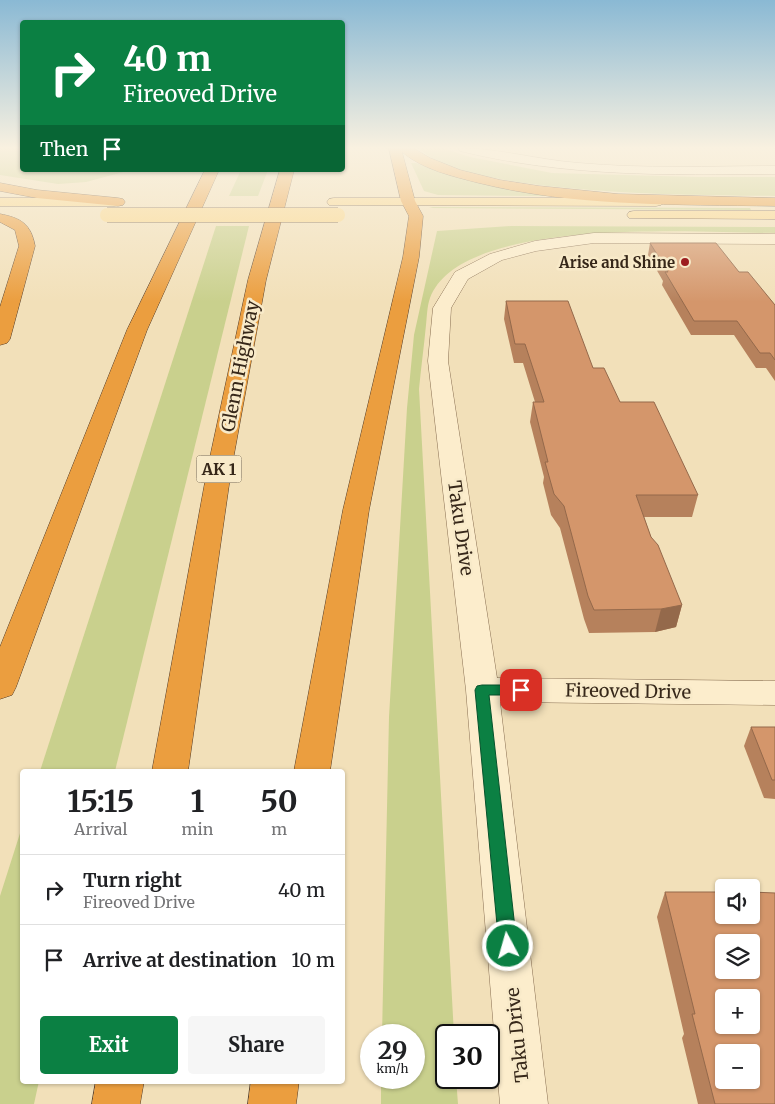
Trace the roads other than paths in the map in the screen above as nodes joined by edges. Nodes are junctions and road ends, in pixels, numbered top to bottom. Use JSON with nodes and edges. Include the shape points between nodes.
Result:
{"nodes":[{"id":1,"x":93,"y":200,"type":"edge"},
{"id":2,"x":180,"y":200,"type":"edge"},
{"id":3,"x":198,"y":200,"type":"edge"},
{"id":4,"x":279,"y":200,"type":"edge"},
{"id":5,"x":409,"y":200,"type":"edge"},
{"id":6,"x":706,"y":200,"type":"edge"},
{"id":7,"x":0,"y":202,"type":"edge"},
{"id":8,"x":118,"y":202,"type":"junction"},
{"id":9,"x":775,"y":202,"type":"edge"},
{"id":10,"x":336,"y":208,"type":"junction"},
{"id":11,"x":412,"y":209,"type":"junction"},
{"id":12,"x":0,"y":216,"type":"edge"},
{"id":13,"x":772,"y":235,"type":"edge"},
{"id":14,"x":137,"y":330,"type":"junction"},
{"id":15,"x":0,"y":339,"type":"edge"},
{"id":16,"x":0,"y":687,"type":"edge"},
{"id":17,"x":482,"y":690,"type":"junction"},
{"id":18,"x":775,"y":692,"type":"edge"},
{"id":19,"x":170,"y":769,"type":"edge"},
{"id":20,"x":312,"y":769,"type":"edge"},
{"id":21,"x":119,"y":1084,"type":"edge"},
{"id":22,"x":275,"y":1084,"type":"edge"},
{"id":23,"x":116,"y":1104,"type":"edge"},
{"id":24,"x":272,"y":1104,"type":"edge"},
{"id":25,"x":524,"y":1104,"type":"edge"}],
"edges":[{"from":1,"to":8,"type":"highway"},
{"from":2,"to":14,"type":"highway","via":[[164,238]]},
{"from":3,"to":14,"type":"highway"},
{"from":4,"to":19,"type":"highway","name":"Glenn Highway","number":"AK 1","via":[[257,280],[219,471]]},
{"from":5,"to":11,"type":"highway"},
{"from":6,"to":9,"type":"highway"},
{"from":7,"to":8,"type":"main road"},
{"from":8,"to":10,"type":"main road"},
{"from":9,"to":11,"type":"main road"},
{"from":10,"to":11,"type":"main road"},
{"from":10,"to":12,"type":"main road","bridge":true},
{"from":11,"to":13,"type":"main road"},
{"from":11,"to":20,"type":"highway","via":[[411,257],[356,510]]},
{"from":12,"to":15,"type":"highway","via":[[21,226],[27,246]]},
{"from":13,"to":17,"type":"street","name":"Taku Drive","via":[[594,238],[535,246],[496,257],[461,276],[442,308],[438,361]]},
{"from":14,"to":16,"type":"highway"},
{"from":17,"to":18,"type":"street","name":"Fireoved Drive"},
{"from":17,"to":25,"type":"street","name":"Taku Drive"},
{"from":21,"to":23,"type":"highway"},
{"from":22,"to":24,"type":"highway"}]}
